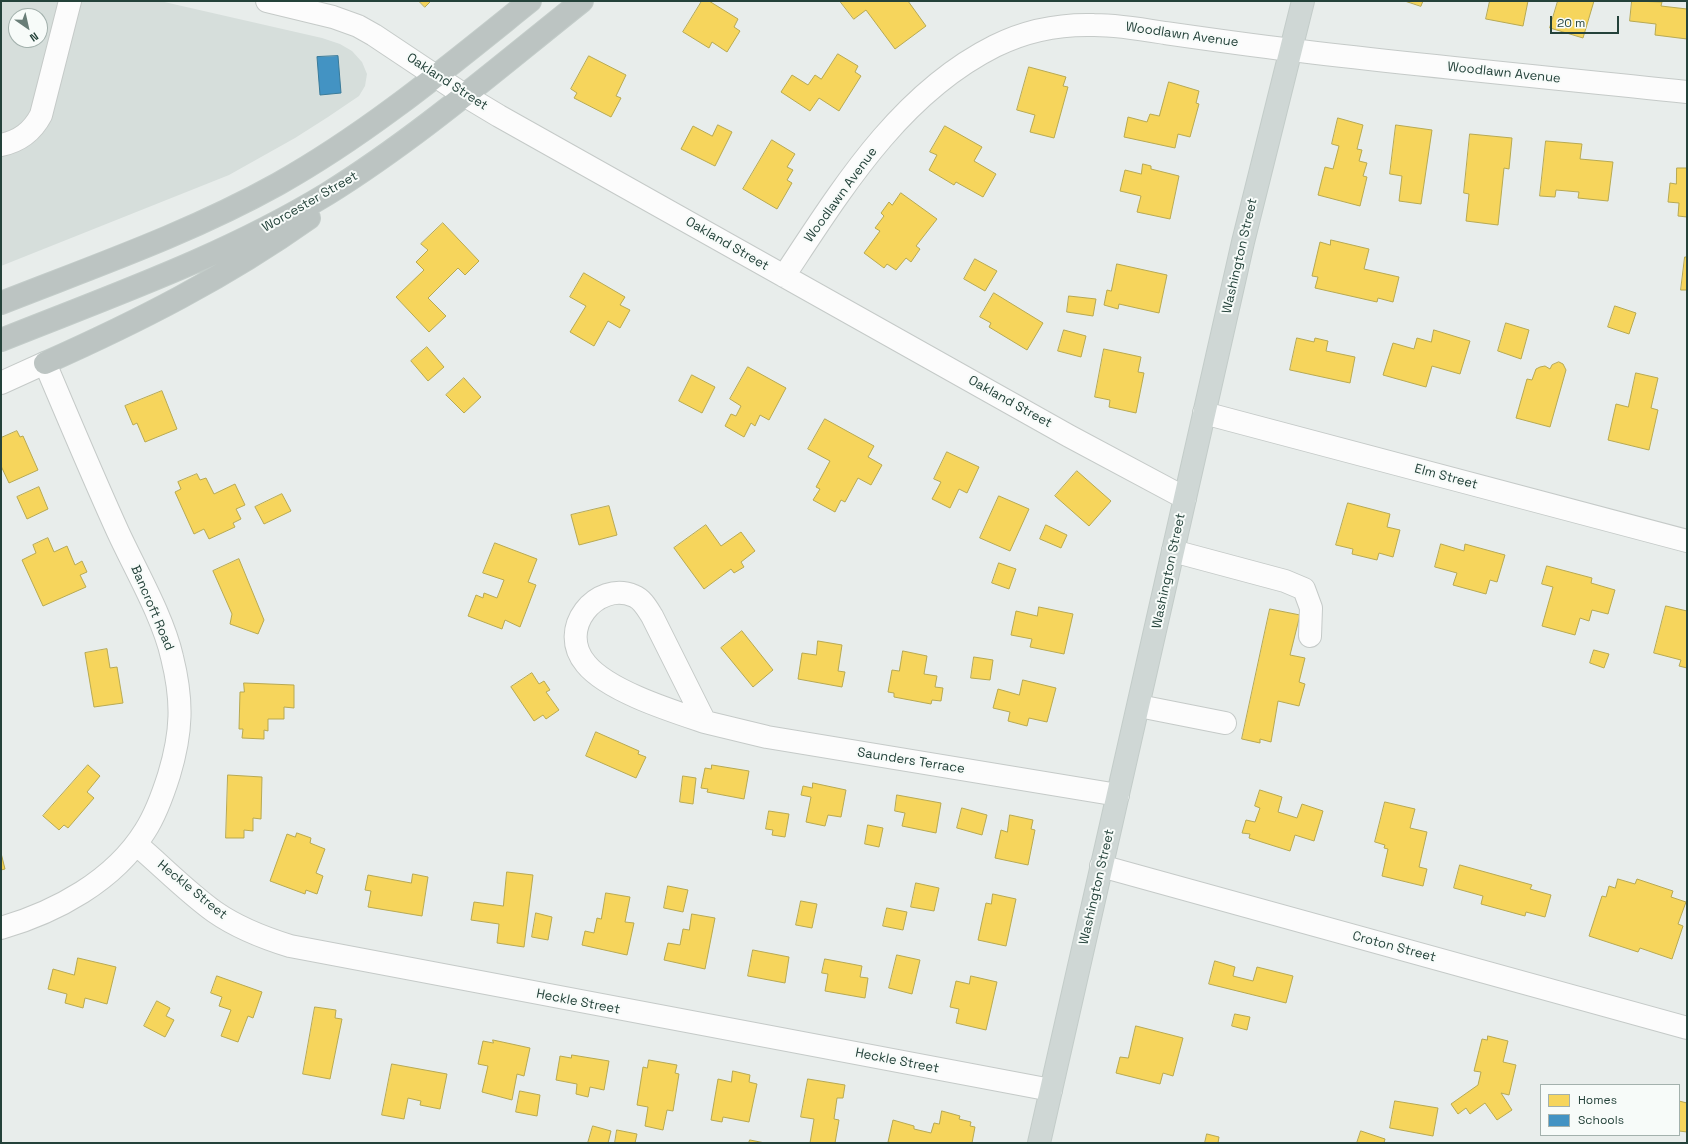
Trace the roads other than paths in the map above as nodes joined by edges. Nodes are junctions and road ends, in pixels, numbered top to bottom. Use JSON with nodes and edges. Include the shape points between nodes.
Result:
{"nodes":[{"id":1,"x":70,"y":1,"type":"edge"},
{"id":2,"x":267,"y":1,"type":"edge"},
{"id":3,"x":530,"y":1,"type":"edge"},
{"id":4,"x":582,"y":1,"type":"edge"},
{"id":5,"x":1303,"y":1,"type":"edge"},
{"id":6,"x":1290,"y":50,"type":"junction"},
{"id":7,"x":436,"y":76,"type":"junction"},
{"id":8,"x":1687,"y":92,"type":"edge"},
{"id":9,"x":464,"y":94,"type":"junction"},
{"id":10,"x":408,"y":139,"type":"junction"},
{"id":11,"x":1,"y":145,"type":"edge"},
{"id":12,"x":784,"y":276,"type":"junction"},
{"id":13,"x":1,"y":303,"type":"edge"},
{"id":14,"x":1,"y":340,"type":"edge"},
{"id":15,"x":45,"y":363,"type":"junction"},
{"id":16,"x":1,"y":383,"type":"edge"},
{"id":17,"x":1204,"y":413,"type":"junction"},
{"id":18,"x":1185,"y":498,"type":"junction"},
{"id":19,"x":1687,"y":541,"type":"edge"},
{"id":20,"x":1173,"y":551,"type":"junction"},
{"id":21,"x":1310,"y":636,"type":"dead end"},
{"id":22,"x":1139,"y":706,"type":"junction"},
{"id":23,"x":705,"y":722,"type":"junction"},
{"id":24,"x":1225,"y":723,"type":"dead end"},
{"id":25,"x":1118,"y":795,"type":"junction"},
{"id":26,"x":136,"y":844,"type":"junction"},
{"id":27,"x":1102,"y":866,"type":"junction"},
{"id":28,"x":1,"y":928,"type":"edge"},
{"id":29,"x":1687,"y":1028,"type":"edge"},
{"id":30,"x":1051,"y":1090,"type":"junction"},
{"id":31,"x":1039,"y":1143,"type":"edge"}],
"edges":[{"from":1,"to":11,"type":"street","via":[[41,115],[27,134],[18,140]]},
{"from":2,"to":7,"type":"street","name":"Oakland Street","via":[[334,17],[358,26]]},
{"from":3,"to":7,"type":"highway"},
{"from":4,"to":9,"type":"highway","name":"Worcester Street"},
{"from":5,"to":6,"type":"main road","name":"Washington Street"},
{"from":6,"to":8,"type":"street","name":"Woodlawn Avenue"},
{"from":6,"to":12,"type":"street","name":"Woodlawn Avenue","via":[[1093,25],[1034,31],[996,45],[942,79],[904,115],[845,184]]},
{"from":6,"to":17,"type":"main road","name":"Washington Street"},
{"from":7,"to":9,"type":"street","name":"Oakland Street"},
{"from":7,"to":13,"type":"highway","via":[[345,142],[243,202],[172,236]]},
{"from":9,"to":10,"type":"highway","name":"Worcester Street"},
{"from":9,"to":12,"type":"street","name":"Oakland Street"},
{"from":10,"to":14,"type":"highway","name":"Worcester Street","via":[[325,195],[254,234],[144,283]]},
{"from":10,"to":15,"type":"highway","via":[[312,216],[244,261],[141,318]]},
{"from":12,"to":18,"type":"street","name":"Oakland Street"},
{"from":15,"to":16,"type":"street"},
{"from":15,"to":26,"type":"street","name":"Bancroft Road","via":[[102,498],[160,622],[175,668],[181,719],[177,745],[158,807]]},
{"from":17,"to":18,"type":"main road","name":"Washington Street"},
{"from":17,"to":19,"type":"street","name":"Elm Street"},
{"from":18,"to":20,"type":"main road","name":"Washington Street"},
{"from":20,"to":21,"type":"street","via":[[1285,581],[1304,589],[1311,608]]},
{"from":20,"to":22,"type":"main road","name":"Washington Street"},
{"from":22,"to":24,"type":"street"},
{"from":22,"to":25,"type":"main road","name":"Washington Street"},
{"from":23,"to":23,"type":"street","name":"Saunders Terrace","via":[[633,695],[602,678],[586,664],[576,646],[575,632],[580,618],[593,603],[616,594],[634,596],[641,601],[652,616]]},
{"from":23,"to":25,"type":"street","name":"Saunders Terrace","via":[[767,737]]},
{"from":25,"to":27,"type":"main road","name":"Washington Street"},
{"from":26,"to":28,"type":"street","name":"Bancroft Road","via":[[114,867],[74,896],[34,916]]},
{"from":26,"to":30,"type":"street","name":"Heckle Street","via":[[215,911],[271,941]]},
{"from":27,"to":29,"type":"street","name":"Croton Street"},
{"from":27,"to":30,"type":"main road","name":"Washington Street"},
{"from":30,"to":31,"type":"main road","name":"Washington Street"}]}
